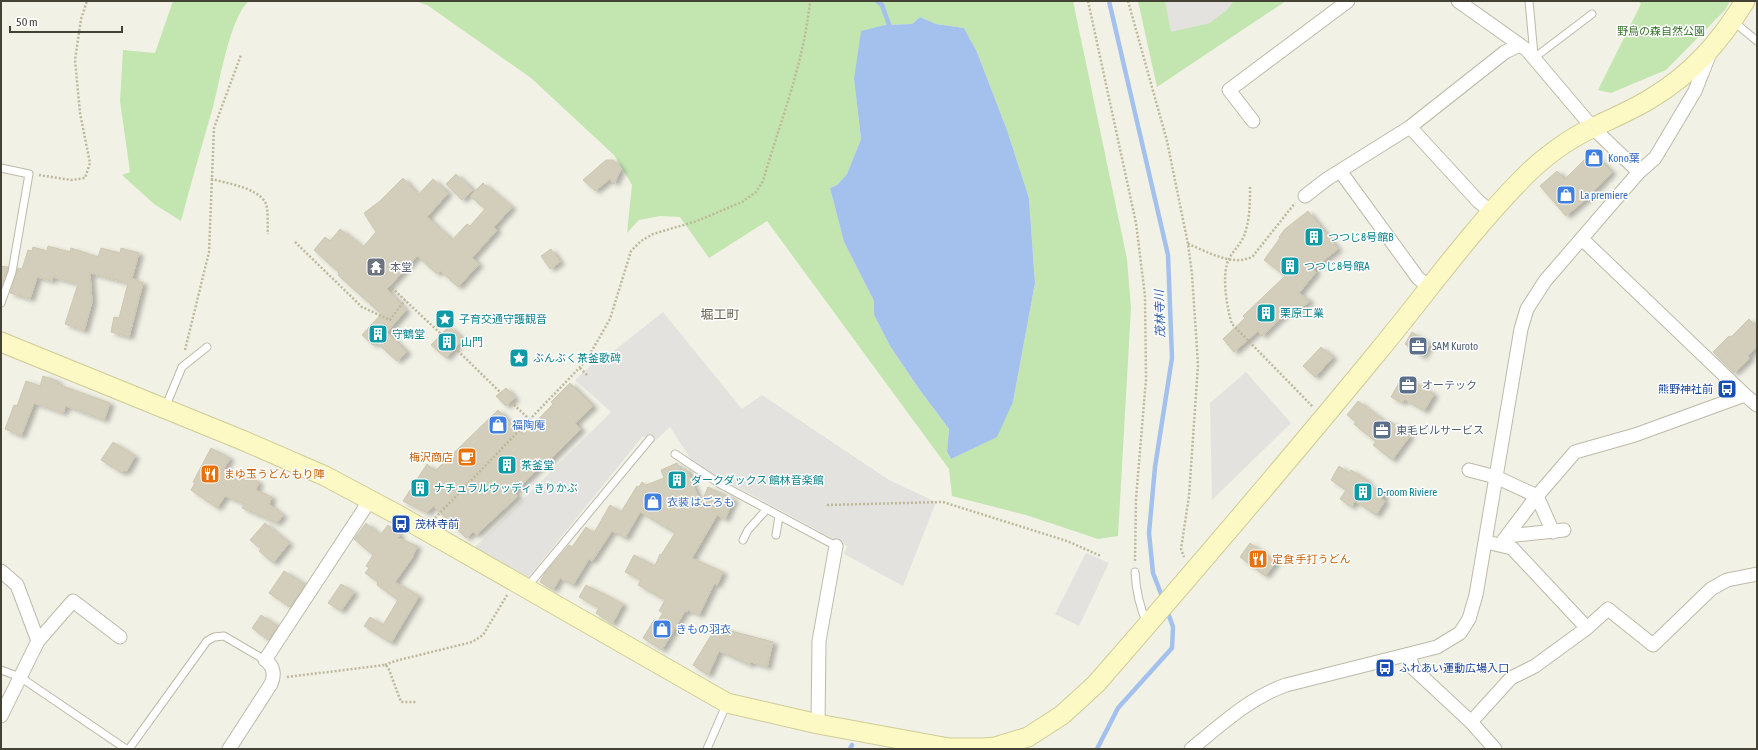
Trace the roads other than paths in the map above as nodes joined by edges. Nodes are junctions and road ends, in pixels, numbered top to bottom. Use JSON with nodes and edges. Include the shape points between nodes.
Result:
{"nodes":[{"id":1,"x":1348,"y":1,"type":"edge"},
{"id":2,"x":1458,"y":1,"type":"edge"},
{"id":3,"x":1529,"y":1,"type":"edge"},
{"id":4,"x":1745,"y":1,"type":"edge"},
{"id":5,"x":1592,"y":14,"type":"dead end"},
{"id":6,"x":1733,"y":20,"type":"junction"},
{"id":7,"x":1757,"y":41,"type":"edge"},
{"id":8,"x":1520,"y":45,"type":"junction"},
{"id":9,"x":1711,"y":50,"type":"junction"},
{"id":10,"x":1534,"y":58,"type":"junction"},
{"id":11,"x":1253,"y":121,"type":"dead end"},
{"id":12,"x":1410,"y":127,"type":"junction"},
{"id":13,"x":1593,"y":128,"type":"junction"},
{"id":14,"x":1,"y":168,"type":"edge"},
{"id":15,"x":1340,"y":171,"type":"junction"},
{"id":16,"x":1639,"y":172,"type":"junction"},
{"id":17,"x":1305,"y":196,"type":"road end"},
{"id":18,"x":1490,"y":211,"type":"junction"},
{"id":19,"x":1582,"y":239,"type":"junction"},
{"id":20,"x":1430,"y":288,"type":"junction"},
{"id":21,"x":1,"y":303,"type":"edge"},
{"id":22,"x":1,"y":342,"type":"edge"},
{"id":23,"x":207,"y":346,"type":"dead end"},
{"id":24,"x":1745,"y":395,"type":"junction"},
{"id":25,"x":1757,"y":404,"type":"edge"},
{"id":26,"x":165,"y":408,"type":"junction"},
{"id":27,"x":650,"y":439,"type":"dead end"},
{"id":28,"x":676,"y":454,"type":"dead end"},
{"id":29,"x":1469,"y":470,"type":"dead end"},
{"id":30,"x":1496,"y":477,"type":"junction"},
{"id":31,"x":1537,"y":496,"type":"junction"},
{"id":32,"x":370,"y":500,"type":"junction"},
{"id":33,"x":767,"y":509,"type":"junction"},
{"id":34,"x":779,"y":516,"type":"junction"},
{"id":35,"x":776,"y":535,"type":"dead end"},
{"id":36,"x":743,"y":540,"type":"dead end"},
{"id":37,"x":1503,"y":541,"type":"junction"},
{"id":38,"x":1486,"y":542,"type":"junction"},
{"id":39,"x":836,"y":546,"type":"joint"},
{"id":40,"x":1,"y":571,"type":"edge"},
{"id":41,"x":1135,"y":572,"type":"road end"},
{"id":42,"x":1757,"y":574,"type":"edge"},
{"id":43,"x":518,"y":589,"type":"junction"},
{"id":44,"x":1148,"y":625,"type":"junction"},
{"id":45,"x":1587,"y":628,"type":"junction"},
{"id":46,"x":120,"y":637,"type":"dead end"},
{"id":47,"x":38,"y":640,"type":"junction"},
{"id":48,"x":1409,"y":655,"type":"junction"},
{"id":49,"x":265,"y":660,"type":"junction"},
{"id":50,"x":1,"y":670,"type":"edge"},
{"id":51,"x":20,"y":677,"type":"junction"},
{"id":52,"x":727,"y":703,"type":"junction"},
{"id":53,"x":1,"y":716,"type":"edge"},
{"id":54,"x":1471,"y":722,"type":"junction"},
{"id":55,"x":818,"y":724,"type":"junction"},
{"id":56,"x":995,"y":748,"type":"edge"},
{"id":57,"x":127,"y":749,"type":"edge"},
{"id":58,"x":229,"y":749,"type":"edge"},
{"id":59,"x":707,"y":749,"type":"edge"},
{"id":60,"x":1191,"y":749,"type":"edge"},
{"id":61,"x":1495,"y":749,"type":"edge"}],
"edges":[{"from":1,"to":11,"type":"street","via":[[1229,90]]},
{"from":2,"to":8,"type":"street"},
{"from":3,"to":10,"type":"lane"},
{"from":4,"to":6,"type":"street"},
{"from":5,"to":10,"type":"lane"},
{"from":6,"to":7,"type":"lane"},
{"from":6,"to":9,"type":"street"},
{"from":8,"to":10,"type":"street"},
{"from":8,"to":12,"type":"street","via":[[1505,52]]},
{"from":9,"to":13,"type":"street","via":[[1690,72],[1650,99]]},
{"from":9,"to":16,"type":"street","via":[[1695,91],[1655,158]]},
{"from":10,"to":13,"type":"street"},
{"from":12,"to":15,"type":"street"},
{"from":12,"to":18,"type":"street"},
{"from":13,"to":16,"type":"street"},
{"from":13,"to":18,"type":"street","via":[[1545,159]]},
{"from":14,"to":21,"type":"lane","via":[[29,174],[12,272]]},
{"from":15,"to":17,"type":"street"},
{"from":15,"to":20,"type":"street","via":[[1418,278]]},
{"from":16,"to":19,"type":"street"},
{"from":18,"to":20,"type":"street"},
{"from":19,"to":24,"type":"street"},
{"from":19,"to":30,"type":"street","via":[[1545,281],[1527,309],[1521,329]]},
{"from":20,"to":44,"type":"street"},
{"from":22,"to":26,"type":"street"},
{"from":23,"to":26,"type":"lane","via":[[182,366]]},
{"from":24,"to":25,"type":"street"},
{"from":24,"to":31,"type":"street","via":[[1635,435],[1575,452]]},
{"from":26,"to":32,"type":"street","via":[[325,476]]},
{"from":27,"to":43,"type":"lane"},
{"from":28,"to":33,"type":"lane","via":[[720,484]]},
{"from":29,"to":30,"type":"street"},
{"from":30,"to":31,"type":"street"},
{"from":30,"to":38,"type":"street"},
{"from":31,"to":37,"type":"street"},
{"from":31,"to":37,"type":"street","via":[[1559,531]]},
{"from":32,"to":43,"type":"street"},
{"from":32,"to":49,"type":"street"},
{"from":33,"to":34,"type":"lane"},
{"from":33,"to":36,"type":"lane","via":[[748,530]]},
{"from":34,"to":35,"type":"lane"},
{"from":34,"to":39,"type":"lane"},
{"from":37,"to":38,"type":"street"},
{"from":37,"to":45,"type":"street"},
{"from":38,"to":48,"type":"street","via":[[1473,607],[1460,633],[1437,647]]},
{"from":39,"to":55,"type":"street","via":[[819,641]]},
{"from":40,"to":47,"type":"street","via":[[17,585]]},
{"from":41,"to":44,"type":"lane","via":[[1136,590]]},
{"from":42,"to":45,"type":"street","via":[[1727,580],[1711,589],[1653,645],[1608,609]]},
{"from":43,"to":52,"type":"street"},
{"from":44,"to":56,"type":"street","via":[[1096,684],[1062,716],[1028,737]]},
{"from":45,"to":54,"type":"street","via":[[1535,666],[1511,678]]},
{"from":46,"to":47,"type":"street","via":[[73,601]]},
{"from":47,"to":51,"type":"street"},
{"from":48,"to":54,"type":"street","via":[[1413,668]]},
{"from":48,"to":60,"type":"street","via":[[1269,691],[1255,698]]},
{"from":49,"to":57,"type":"lane","via":[[224,636],[207,641]]},
{"from":49,"to":58,"type":"street","via":[[270,664],[274,676],[271,684]]},
{"from":50,"to":51,"type":"lane"},
{"from":51,"to":53,"type":"street"},
{"from":51,"to":57,"type":"lane"},
{"from":52,"to":55,"type":"street"},
{"from":52,"to":59,"type":"lane"},
{"from":54,"to":61,"type":"street"},
{"from":55,"to":56,"type":"street","via":[[949,748]]}]}
